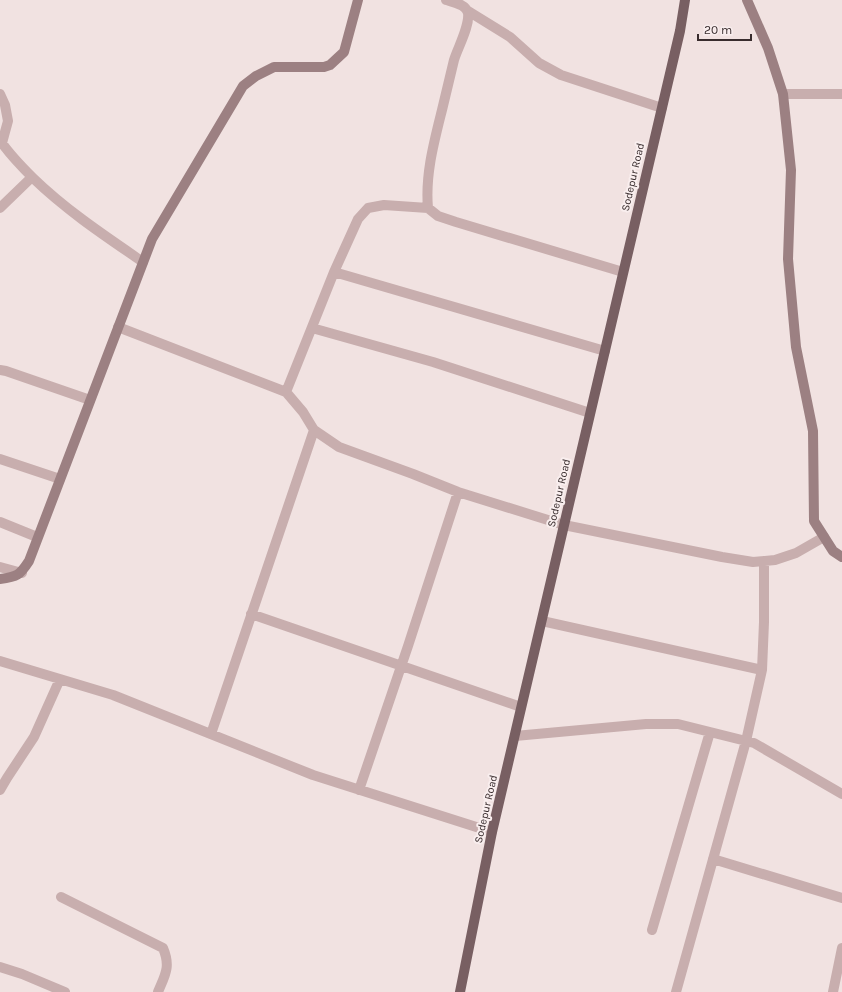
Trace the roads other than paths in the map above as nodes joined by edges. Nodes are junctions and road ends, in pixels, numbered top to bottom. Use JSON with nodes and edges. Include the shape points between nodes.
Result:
{"nodes":[{"id":1,"x":358,"y":0,"type":"edge"},
{"id":2,"x":446,"y":0,"type":"edge"},
{"id":3,"x":685,"y":0,"type":"edge"},
{"id":4,"x":747,"y":0,"type":"edge"},
{"id":5,"x":468,"y":11,"type":"junction"},
{"id":6,"x":0,"y":94,"type":"edge"},
{"id":7,"x":783,"y":94,"type":"junction"},
{"id":8,"x":842,"y":94,"type":"edge"},
{"id":9,"x":662,"y":108,"type":"junction"},
{"id":10,"x":32,"y":177,"type":"junction"},
{"id":11,"x":0,"y":208,"type":"edge"},
{"id":12,"x":428,"y":208,"type":"junction"},
{"id":13,"x":143,"y":262,"type":"junction"},
{"id":14,"x":334,"y":272,"type":"junction"},
{"id":15,"x":623,"y":272,"type":"junction"},
{"id":16,"x":118,"y":327,"type":"junction"},
{"id":17,"x":312,"y":328,"type":"junction"},
{"id":18,"x":605,"y":351,"type":"junction"},
{"id":19,"x":0,"y":370,"type":"edge"},
{"id":20,"x":286,"y":392,"type":"junction"},
{"id":21,"x":90,"y":400,"type":"junction"},
{"id":22,"x":590,"y":413,"type":"junction"},
{"id":23,"x":314,"y":430,"type":"junction"},
{"id":24,"x":0,"y":459,"type":"edge"},
{"id":25,"x":60,"y":479,"type":"junction"},
{"id":26,"x":458,"y":492,"type":"junction"},
{"id":27,"x":0,"y":522,"type":"edge"},
{"id":28,"x":564,"y":526,"type":"junction"},
{"id":29,"x":37,"y":537,"type":"junction"},
{"id":30,"x":824,"y":538,"type":"junction"},
{"id":31,"x":842,"y":557,"type":"edge"},
{"id":32,"x":764,"y":561,"type":"junction"},
{"id":33,"x":0,"y":567,"type":"edge"},
{"id":34,"x":22,"y":573,"type":"junction"},
{"id":35,"x":0,"y":579,"type":"edge"},
{"id":36,"x":251,"y":614,"type":"junction"},
{"id":37,"x":542,"y":621,"type":"junction"},
{"id":38,"x":0,"y":661,"type":"edge"},
{"id":39,"x":401,"y":666,"type":"junction"},
{"id":40,"x":762,"y":670,"type":"junction"},
{"id":41,"x":60,"y":679,"type":"junction"},
{"id":42,"x":521,"y":708,"type":"junction"},
{"id":43,"x":710,"y":732,"type":"junction"},
{"id":44,"x":211,"y":734,"type":"junction"},
{"id":45,"x":515,"y":736,"type":"junction"},
{"id":46,"x":746,"y":741,"type":"junction"},
{"id":47,"x":0,"y":789,"type":"edge"},
{"id":48,"x":359,"y":790,"type":"junction"},
{"id":49,"x":842,"y":794,"type":"edge"},
{"id":50,"x":492,"y":832,"type":"junction"},
{"id":51,"x":713,"y":859,"type":"junction"},
{"id":52,"x":61,"y":897,"type":"dead end"},
{"id":53,"x":842,"y":898,"type":"edge"},
{"id":54,"x":652,"y":930,"type":"dead end"},
{"id":55,"x":842,"y":948,"type":"edge"},
{"id":56,"x":0,"y":966,"type":"edge"},
{"id":57,"x":66,"y":992,"type":"edge"},
{"id":58,"x":158,"y":992,"type":"edge"},
{"id":59,"x":460,"y":992,"type":"edge"},
{"id":60,"x":676,"y":992,"type":"edge"},
{"id":61,"x":833,"y":992,"type":"edge"}],
"edges":[{"from":1,"to":13,"type":"street","via":[[344,52],[330,65],[274,67],[243,86],[152,239]]},
{"from":2,"to":5,"type":"street","via":[[462,5]]},
{"from":3,"to":9,"type":"main road","name":"Sodepur Road"},
{"from":4,"to":7,"type":"street","via":[[768,48]]},
{"from":5,"to":9,"type":"street","via":[[510,36],[539,63],[561,75]]},
{"from":5,"to":12,"type":"street","via":[[467,24],[454,60],[432,153],[427,194]]},
{"from":6,"to":10,"type":"street","via":[[8,121],[2,143]]},
{"from":7,"to":8,"type":"street"},
{"from":7,"to":30,"type":"street","via":[[791,170],[788,259],[796,347],[812,431],[814,521]]},
{"from":9,"to":15,"type":"main road","name":"Sodepur Road"},
{"from":10,"to":11,"type":"street"},
{"from":10,"to":13,"type":"street","via":[[86,223]]},
{"from":12,"to":14,"type":"street","via":[[384,205],[368,208],[358,218]]},
{"from":12,"to":15,"type":"street","via":[[438,216],[456,222]]},
{"from":13,"to":16,"type":"street"},
{"from":14,"to":17,"type":"street"},
{"from":14,"to":18,"type":"street"},
{"from":15,"to":18,"type":"main road","name":"Sodepur Road"},
{"from":16,"to":20,"type":"street"},
{"from":16,"to":21,"type":"street"},
{"from":17,"to":20,"type":"street"},
{"from":17,"to":22,"type":"street","via":[[433,362]]},
{"from":18,"to":22,"type":"main road","name":"Sodepur Road"},
{"from":19,"to":21,"type":"street"},
{"from":20,"to":23,"type":"street"},
{"from":21,"to":25,"type":"street"},
{"from":22,"to":28,"type":"main road","name":"Sodepur Road"},
{"from":23,"to":26,"type":"street","via":[[339,447]]},
{"from":23,"to":36,"type":"street"},
{"from":24,"to":25,"type":"street"},
{"from":25,"to":29,"type":"street"},
{"from":26,"to":28,"type":"street"},
{"from":26,"to":39,"type":"street"},
{"from":27,"to":29,"type":"street"},
{"from":28,"to":32,"type":"street","via":[[722,557],[753,562]]},
{"from":28,"to":37,"type":"main road","name":"Sodepur Road"},
{"from":29,"to":34,"type":"street","via":[[29,562]]},
{"from":30,"to":31,"type":"street","via":[[832,551]]},
{"from":30,"to":32,"type":"street","via":[[796,553]]},
{"from":32,"to":40,"type":"street"},
{"from":33,"to":34,"type":"street"},
{"from":34,"to":35,"type":"street"},
{"from":36,"to":39,"type":"street"},
{"from":36,"to":44,"type":"street"},
{"from":37,"to":40,"type":"street"},
{"from":37,"to":42,"type":"main road","name":"Sodepur Road"},
{"from":38,"to":41,"type":"street"},
{"from":39,"to":42,"type":"street"},
{"from":39,"to":48,"type":"street"},
{"from":40,"to":46,"type":"street"},
{"from":41,"to":44,"type":"street","via":[[113,695]]},
{"from":41,"to":47,"type":"street","via":[[34,738]]},
{"from":42,"to":45,"type":"main road","name":"Sodepur Road"},
{"from":43,"to":45,"type":"street","via":[[678,724],[646,724]]},
{"from":43,"to":46,"type":"street"},
{"from":43,"to":54,"type":"street"},
{"from":44,"to":48,"type":"street"},
{"from":45,"to":50,"type":"main road","name":"Sodepur Road"},
{"from":46,"to":49,"type":"street"},
{"from":46,"to":51,"type":"street"},
{"from":48,"to":50,"type":"street"},
{"from":50,"to":59,"type":"main road","name":"Sodepur Road"},
{"from":51,"to":53,"type":"street"},
{"from":51,"to":60,"type":"street"},
{"from":52,"to":58,"type":"street","via":[[163,948],[168,958]]},
{"from":55,"to":61,"type":"street"},
{"from":56,"to":57,"type":"street"}]}
